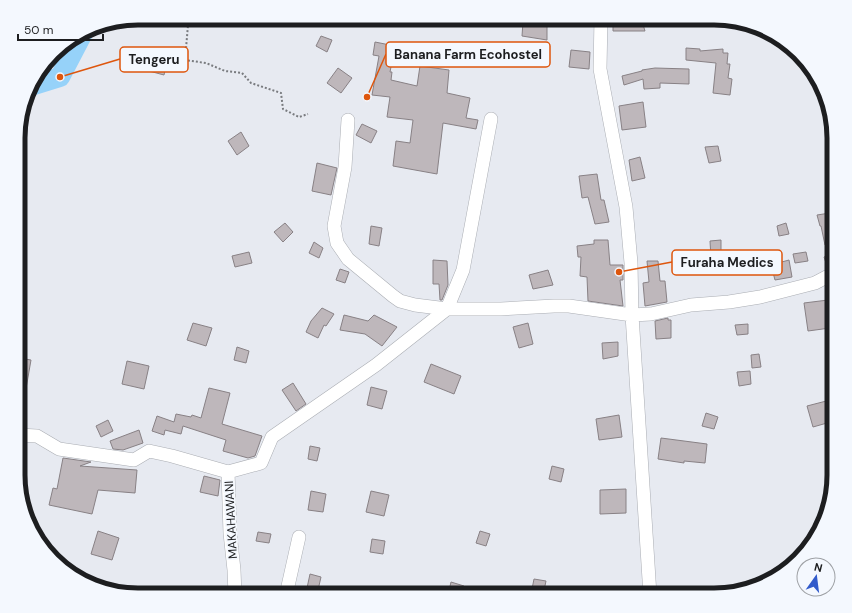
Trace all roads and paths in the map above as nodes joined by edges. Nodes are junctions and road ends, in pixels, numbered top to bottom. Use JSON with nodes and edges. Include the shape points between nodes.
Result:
{"nodes":[{"id":1,"x":188,"y":25,"type":"edge"},
{"id":2,"x":601,"y":25,"type":"edge"},
{"id":3,"x":172,"y":60,"type":"dead end"},
{"id":4,"x":185,"y":60,"type":"junction"},
{"id":5,"x":308,"y":114,"type":"dead end"},
{"id":6,"x":491,"y":119,"type":"dead end"},
{"id":7,"x":348,"y":120,"type":"dead end"},
{"id":8,"x":827,"y":277,"type":"edge"},
{"id":9,"x":447,"y":309,"type":"junction"},
{"id":10,"x":632,"y":315,"type":"junction"},
{"id":11,"x":25,"y":435,"type":"edge"},
{"id":12,"x":228,"y":472,"type":"junction"},
{"id":13,"x":299,"y":537,"type":"dead end"},
{"id":14,"x":235,"y":588,"type":"edge"},
{"id":15,"x":288,"y":588,"type":"edge"},
{"id":16,"x":650,"y":588,"type":"edge"}],
"edges":[{"from":1,"to":4,"type":"path"},
{"from":2,"to":10,"type":"street","via":[[600,69],[626,207]]},
{"from":3,"to":4,"type":"path"},
{"from":4,"to":5,"type":"path","via":[[242,73],[251,83],[281,93],[283,109],[299,116]]},
{"from":6,"to":9,"type":"street","via":[[463,270]]},
{"from":7,"to":9,"type":"street","via":[[345,167],[334,226],[337,243],[348,259],[397,299],[415,305]]},
{"from":8,"to":10,"type":"street","via":[[815,283],[760,297]]},
{"from":9,"to":10,"type":"street","via":[[569,306]]},
{"from":9,"to":12,"type":"street","via":[[376,365],[272,437],[261,464]]},
{"from":10,"to":16,"type":"street"},
{"from":11,"to":12,"type":"street","name":"MAKAHAWANI","via":[[37,436],[59,449],[134,460],[149,451]]},
{"from":12,"to":14,"type":"street","name":"MAKAHAWANI"},
{"from":13,"to":15,"type":"street"}]}
